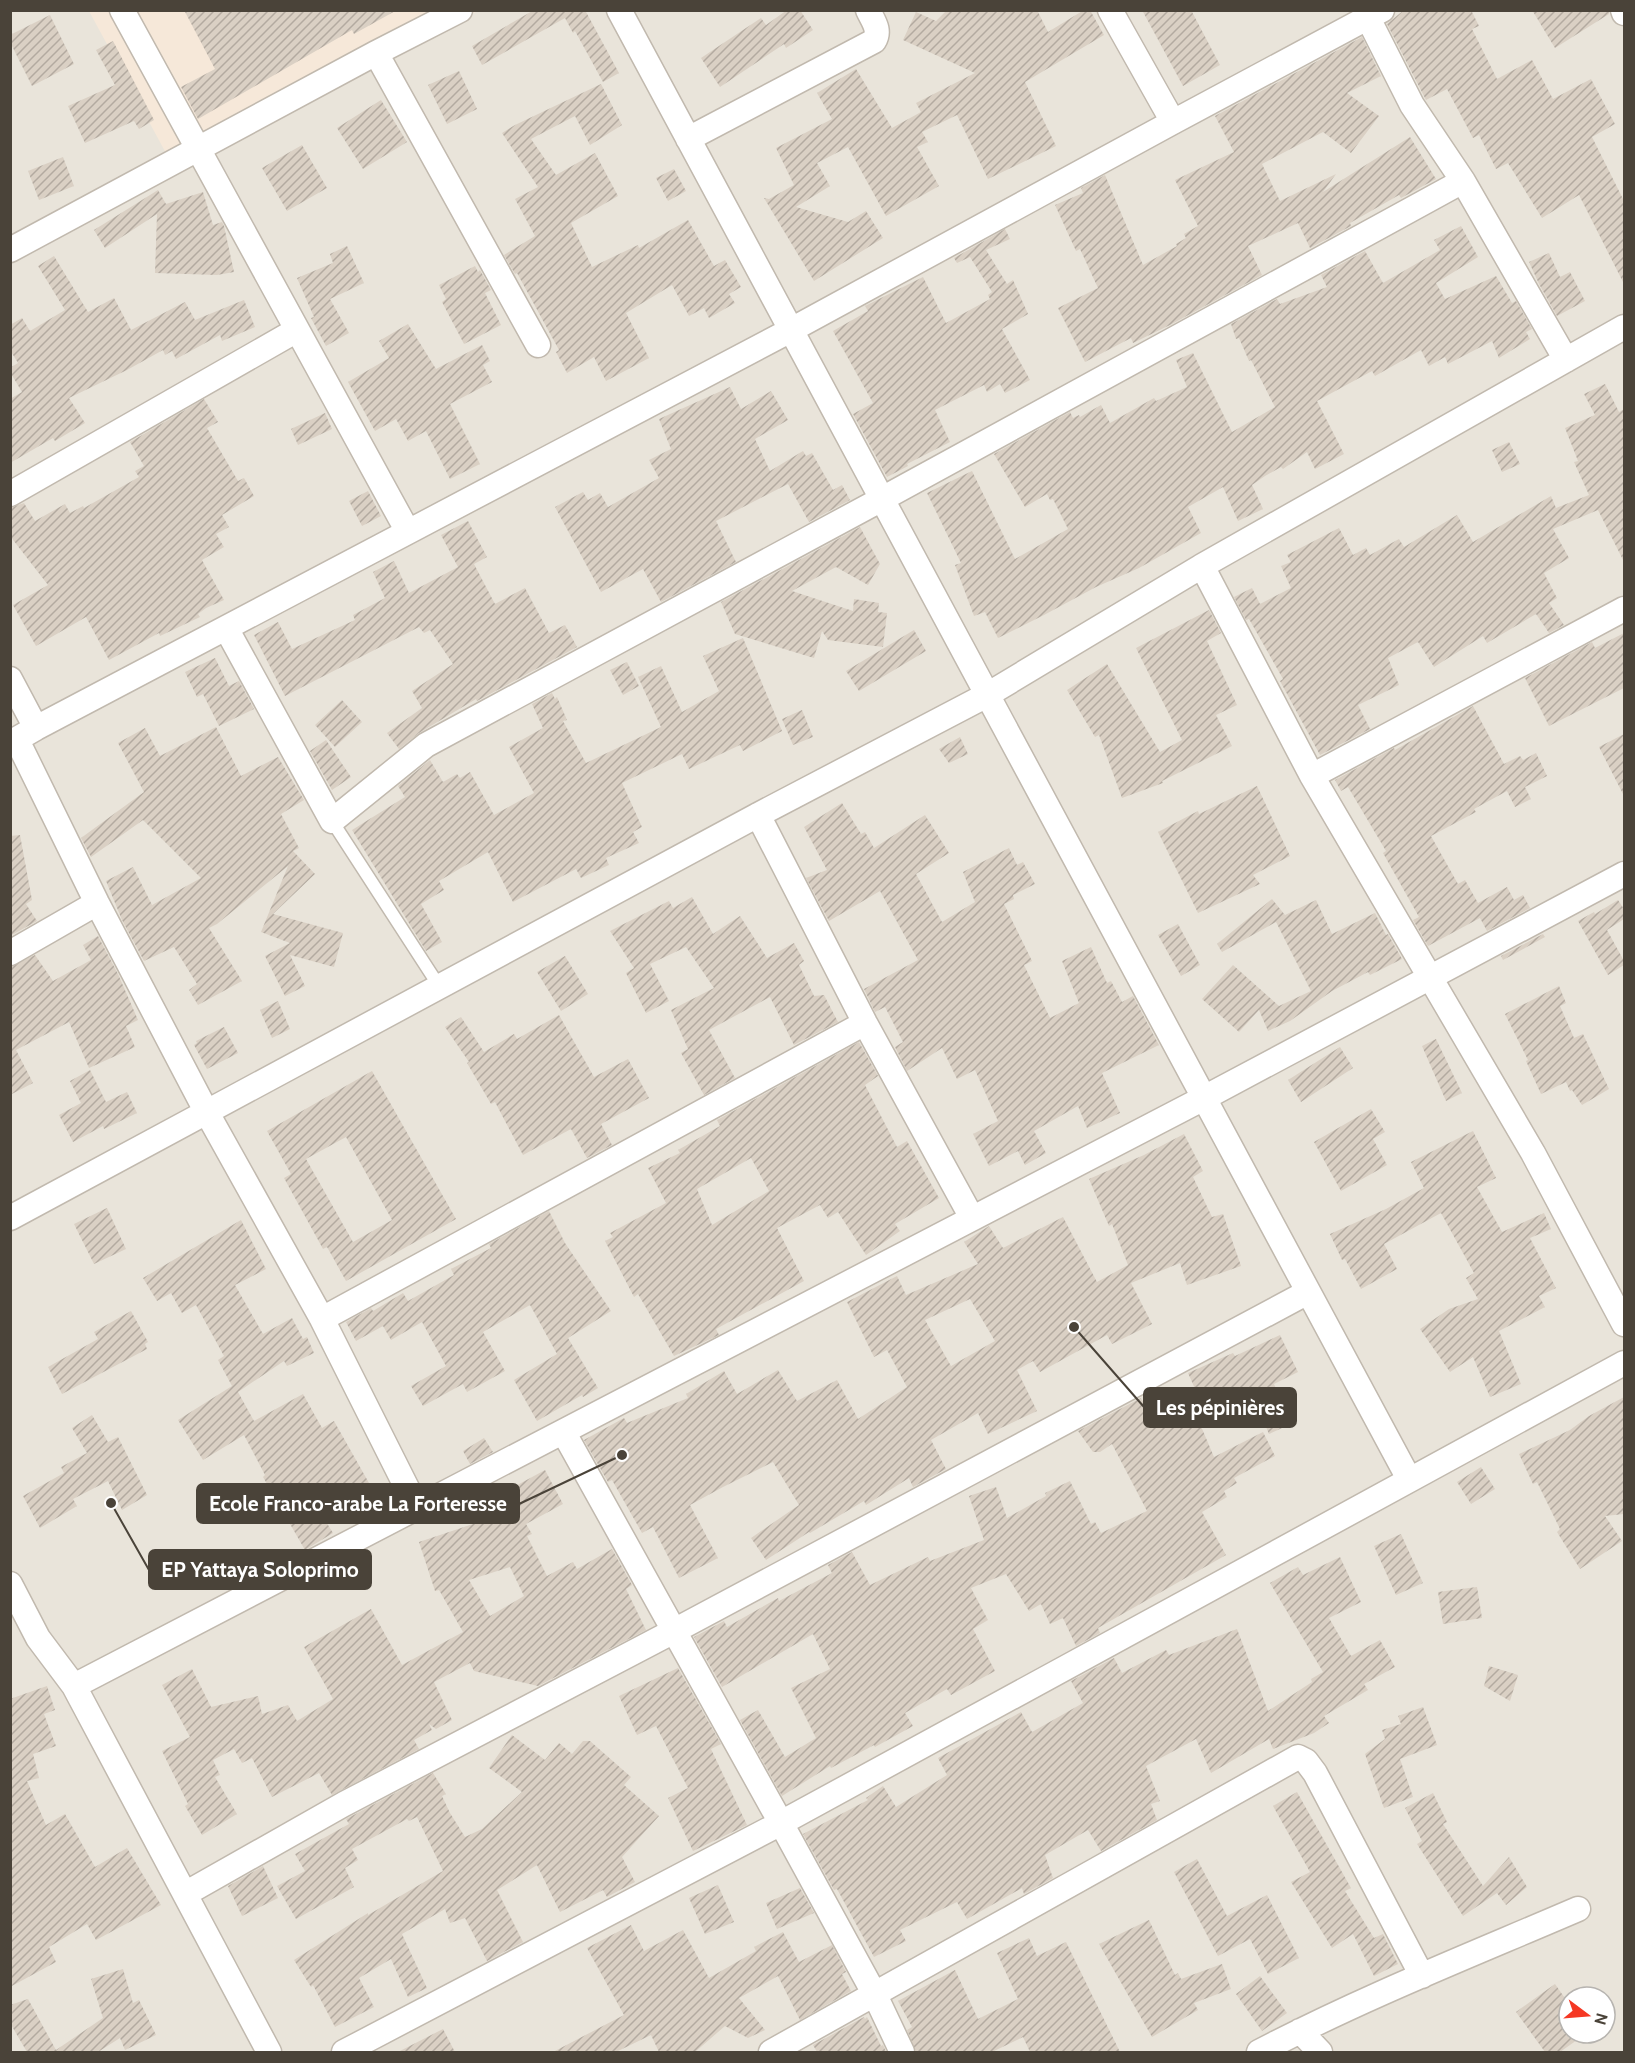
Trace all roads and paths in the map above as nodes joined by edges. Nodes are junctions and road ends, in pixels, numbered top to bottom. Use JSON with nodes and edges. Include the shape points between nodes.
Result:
{"nodes":[{"id":1,"x":122,"y":10,"type":"edge"},
{"id":2,"x":460,"y":10,"type":"edge"},
{"id":3,"x":619,"y":10,"type":"edge"},
{"id":4,"x":868,"y":10,"type":"edge"},
{"id":5,"x":1110,"y":10,"type":"edge"},
{"id":6,"x":1375,"y":14,"type":"edge"},
{"id":7,"x":376,"y":53,"type":"junction"},
{"id":8,"x":1173,"y":122,"type":"junction"},
{"id":9,"x":688,"y":139,"type":"junction"},
{"id":10,"x":197,"y":149,"type":"junction"},
{"id":11,"x":1462,"y":181,"type":"junction"},
{"id":12,"x":10,"y":250,"type":"edge"},
{"id":13,"x":1624,"y":327,"type":"edge"},
{"id":14,"x":297,"y":330,"type":"junction"},
{"id":15,"x":791,"y":330,"type":"junction"},
{"id":16,"x":538,"y":345,"type":"dead end"},
{"id":17,"x":1566,"y":360,"type":"junction"},
{"id":18,"x":10,"y":494,"type":"edge"},
{"id":19,"x":882,"y":499,"type":"junction"},
{"id":20,"x":408,"y":532,"type":"junction"},
{"id":21,"x":1202,"y":566,"type":"junction"},
{"id":22,"x":1624,"y":609,"type":"edge"},
{"id":23,"x":226,"y":628,"type":"junction"},
{"id":24,"x":10,"y":679,"type":"edge"},
{"id":25,"x":987,"y":695,"type":"junction"},
{"id":26,"x":21,"y":737,"type":"edge"},
{"id":27,"x":1312,"y":776,"type":"junction"},
{"id":28,"x":758,"y":815,"type":"junction"},
{"id":29,"x":332,"y":821,"type":"junction"},
{"id":30,"x":1624,"y":874,"type":"edge"},
{"id":31,"x":97,"y":903,"type":"junction"},
{"id":32,"x":10,"y":953,"type":"edge"},
{"id":33,"x":1430,"y":977,"type":"junction"},
{"id":34,"x":439,"y":986,"type":"junction"},
{"id":35,"x":865,"y":1023,"type":"junction"},
{"id":36,"x":1204,"y":1098,"type":"junction"},
{"id":37,"x":206,"y":1111,"type":"junction"},
{"id":38,"x":10,"y":1218,"type":"edge"},
{"id":39,"x":972,"y":1218,"type":"junction"},
{"id":40,"x":1308,"y":1292,"type":"junction"},
{"id":41,"x":322,"y":1319,"type":"junction"},
{"id":42,"x":1624,"y":1323,"type":"edge"},
{"id":43,"x":1624,"y":1363,"type":"edge"},
{"id":44,"x":564,"y":1433,"type":"junction"},
{"id":45,"x":1409,"y":1479,"type":"junction"},
{"id":46,"x":417,"y":1508,"type":"junction"},
{"id":47,"x":10,"y":1584,"type":"edge"},
{"id":48,"x":674,"y":1631,"type":"junction"},
{"id":49,"x":74,"y":1686,"type":"junction"},
{"id":50,"x":781,"y":1823,"type":"junction"},
{"id":51,"x":185,"y":1894,"type":"junction"},
{"id":52,"x":1578,"y":1909,"type":"dead end"},
{"id":53,"x":1422,"y":1976,"type":"junction"},
{"id":54,"x":874,"y":1995,"type":"junction"},
{"id":55,"x":1300,"y":2031,"type":"junction"},
{"id":56,"x":269,"y":2052,"type":"edge"},
{"id":57,"x":344,"y":2052,"type":"edge"},
{"id":58,"x":771,"y":2052,"type":"edge"},
{"id":59,"x":902,"y":2052,"type":"edge"},
{"id":60,"x":1259,"y":2052,"type":"edge"},
{"id":61,"x":1320,"y":2052,"type":"edge"}],
"edges":[{"from":1,"to":10,"type":"street"},
{"from":2,"to":7,"type":"street"},
{"from":3,"to":9,"type":"street"},
{"from":4,"to":9,"type":"street","via":[[878,29],[874,41]]},
{"from":5,"to":8,"type":"street"},
{"from":6,"to":8,"type":"street"},
{"from":6,"to":11,"type":"street","via":[[1412,105]]},
{"from":7,"to":10,"type":"street"},
{"from":7,"to":16,"type":"street"},
{"from":8,"to":15,"type":"street"},
{"from":9,"to":15,"type":"street"},
{"from":10,"to":12,"type":"street"},
{"from":10,"to":14,"type":"street"},
{"from":11,"to":17,"type":"street"},
{"from":11,"to":19,"type":"street"},
{"from":13,"to":17,"type":"street"},
{"from":14,"to":18,"type":"street"},
{"from":14,"to":20,"type":"street"},
{"from":15,"to":19,"type":"street"},
{"from":15,"to":20,"type":"street"},
{"from":17,"to":21,"type":"street"},
{"from":19,"to":25,"type":"street"},
{"from":19,"to":29,"type":"street","via":[[426,745]]},
{"from":20,"to":23,"type":"street"},
{"from":21,"to":25,"type":"street"},
{"from":21,"to":27,"type":"street"},
{"from":22,"to":27,"type":"street"},
{"from":23,"to":26,"type":"street"},
{"from":23,"to":29,"type":"street"},
{"from":24,"to":26,"type":"street"},
{"from":25,"to":28,"type":"street"},
{"from":25,"to":36,"type":"street"},
{"from":26,"to":31,"type":"street"},
{"from":27,"to":33,"type":"street"},
{"from":28,"to":34,"type":"street"},
{"from":28,"to":35,"type":"street"},
{"from":29,"to":34,"type":"lane"},
{"from":30,"to":33,"type":"street"},
{"from":31,"to":32,"type":"street"},
{"from":31,"to":37,"type":"street"},
{"from":33,"to":36,"type":"street"},
{"from":33,"to":42,"type":"street","via":[[1533,1153]]},
{"from":34,"to":37,"type":"street"},
{"from":35,"to":39,"type":"street"},
{"from":35,"to":41,"type":"street"},
{"from":36,"to":39,"type":"street"},
{"from":36,"to":40,"type":"street"},
{"from":37,"to":38,"type":"street"},
{"from":37,"to":41,"type":"street"},
{"from":39,"to":44,"type":"street"},
{"from":40,"to":45,"type":"street"},
{"from":40,"to":48,"type":"street"},
{"from":41,"to":46,"type":"street"},
{"from":43,"to":45,"type":"street"},
{"from":44,"to":46,"type":"street"},
{"from":44,"to":48,"type":"street"},
{"from":45,"to":50,"type":"street"},
{"from":46,"to":49,"type":"street"},
{"from":47,"to":49,"type":"street","via":[[38,1638]]},
{"from":48,"to":50,"type":"street"},
{"from":48,"to":51,"type":"street","via":[[344,1804]]},
{"from":49,"to":51,"type":"street"},
{"from":50,"to":54,"type":"street"},
{"from":50,"to":57,"type":"street"},
{"from":51,"to":56,"type":"street"},
{"from":52,"to":53,"type":"street"},
{"from":53,"to":54,"type":"street","via":[[1315,1773],[1298,1757]]},
{"from":53,"to":55,"type":"street"},
{"from":54,"to":58,"type":"street"},
{"from":54,"to":59,"type":"street"},
{"from":55,"to":60,"type":"street"},
{"from":55,"to":61,"type":"street"}]}
